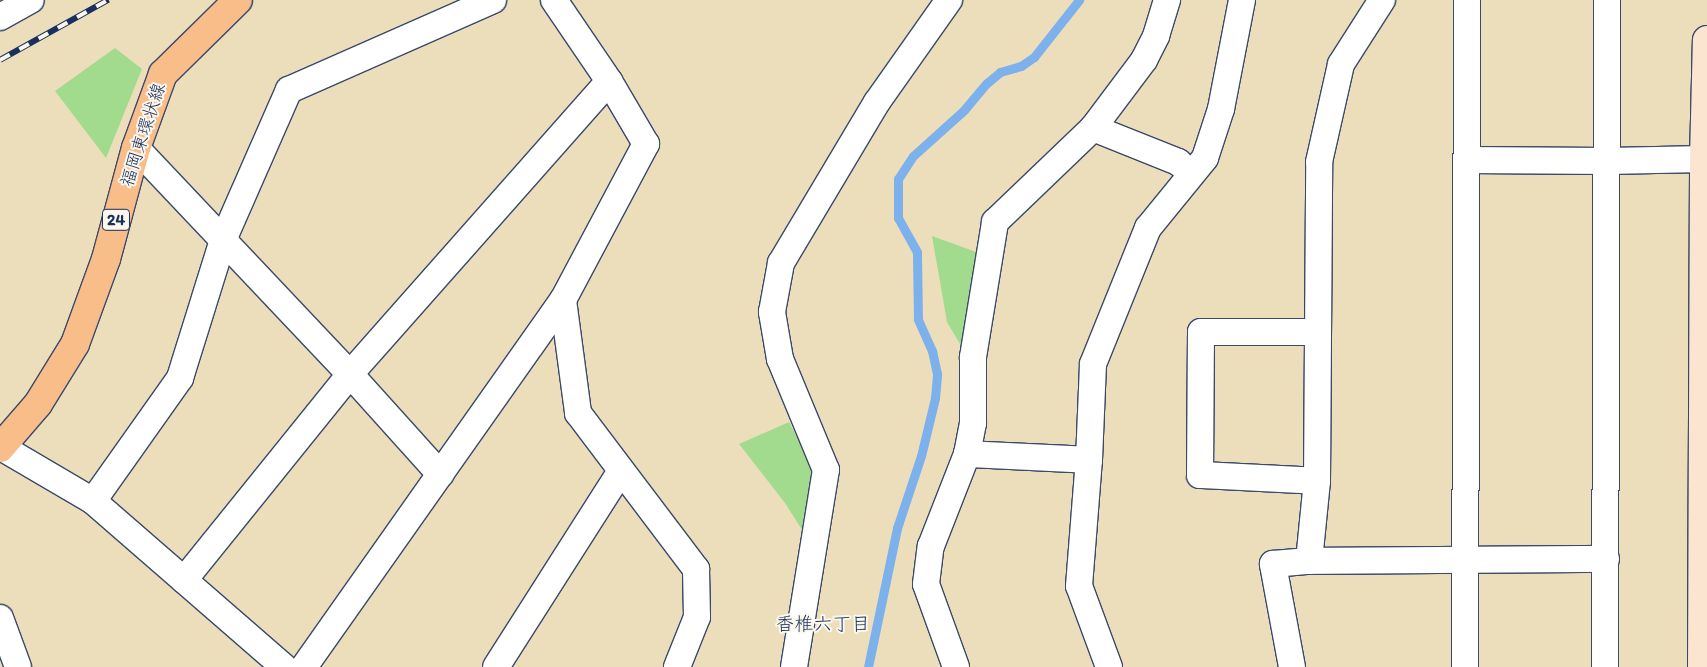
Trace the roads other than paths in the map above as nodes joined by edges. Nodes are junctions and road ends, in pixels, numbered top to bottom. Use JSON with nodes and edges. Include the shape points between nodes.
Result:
{"nodes":[{"id":1,"x":31,"y":0,"type":"edge"},
{"id":2,"x":238,"y":0,"type":"edge"},
{"id":3,"x":493,"y":0,"type":"edge"},
{"id":4,"x":554,"y":0,"type":"edge"},
{"id":5,"x":949,"y":0,"type":"edge"},
{"id":6,"x":1167,"y":0,"type":"edge"},
{"id":7,"x":1242,"y":0,"type":"edge"},
{"id":8,"x":1382,"y":0,"type":"edge"},
{"id":9,"x":1466,"y":0,"type":"edge"},
{"id":10,"x":1607,"y":0,"type":"edge"},
{"id":11,"x":0,"y":17,"type":"edge"},
{"id":12,"x":1707,"y":40,"type":"edge"},
{"id":13,"x":608,"y":81,"type":"junction"},
{"id":14,"x":1093,"y":128,"type":"junction"},
{"id":15,"x":136,"y":148,"type":"junction"},
{"id":16,"x":1705,"y":159,"type":"edge"},
{"id":17,"x":1466,"y":160,"type":"junction"},
{"id":18,"x":1608,"y":161,"type":"junction"},
{"id":19,"x":1192,"y":174,"type":"junction"},
{"id":20,"x":223,"y":240,"type":"junction"},
{"id":21,"x":563,"y":300,"type":"junction"},
{"id":22,"x":1316,"y":332,"type":"junction"},
{"id":23,"x":350,"y":374,"type":"junction"},
{"id":24,"x":1,"y":448,"type":"edge"},
{"id":25,"x":967,"y":454,"type":"junction"},
{"id":26,"x":1089,"y":460,"type":"junction"},
{"id":27,"x":620,"y":472,"type":"junction"},
{"id":28,"x":440,"y":474,"type":"junction"},
{"id":29,"x":1318,"y":481,"type":"junction"},
{"id":30,"x":93,"y":502,"type":"junction"},
{"id":31,"x":1606,"y":559,"type":"junction"},
{"id":32,"x":1465,"y":560,"type":"junction"},
{"id":33,"x":1309,"y":561,"type":"junction"},
{"id":34,"x":184,"y":580,"type":"junction"},
{"id":35,"x":0,"y":618,"type":"edge"},
{"id":36,"x":1106,"y":666,"type":"edge"},
{"id":37,"x":18,"y":667,"type":"edge"},
{"id":38,"x":284,"y":667,"type":"edge"},
{"id":39,"x":304,"y":667,"type":"edge"},
{"id":40,"x":496,"y":667,"type":"edge"},
{"id":41,"x":676,"y":667,"type":"edge"},
{"id":42,"x":794,"y":667,"type":"edge"},
{"id":43,"x":956,"y":667,"type":"edge"},
{"id":44,"x":1292,"y":667,"type":"edge"},
{"id":45,"x":1465,"y":667,"type":"edge"},
{"id":46,"x":1605,"y":667,"type":"edge"},
{"id":47,"x":1702,"y":667,"type":"edge"}],
"edges":[{"from":1,"to":11,"type":"street"},
{"from":2,"to":15,"type":"main road","name":"福岡東環状線","number":"24","via":[[163,74]]},
{"from":3,"to":20,"type":"street","via":[[289,90]]},
{"from":4,"to":13,"type":"street"},
{"from":5,"to":42,"type":"street","via":[[877,102],[781,263],[772,312],[780,359],[826,470]]},
{"from":6,"to":14,"type":"street","via":[[1156,36],[1144,60]]},
{"from":7,"to":19,"type":"street","via":[[1221,109],[1205,158]]},
{"from":8,"to":22,"type":"street","via":[[1340,64],[1319,162]]},
{"from":9,"to":17,"type":"street"},
{"from":10,"to":18,"type":"street"},
{"from":12,"to":16,"type":"street"},
{"from":13,"to":21,"type":"street","via":[[646,144]]},
{"from":13,"to":23,"type":"street"},
{"from":14,"to":19,"type":"street","via":[[1178,162]]},
{"from":14,"to":25,"type":"street","via":[[995,222],[973,357],[973,423]]},
{"from":15,"to":20,"type":"street"},
{"from":15,"to":24,"type":"main road","name":"福岡東環状線","number":"24","via":[[106,259],[75,344],[38,404]]},
{"from":16,"to":18,"type":"street"},
{"from":16,"to":47,"type":"street"},
{"from":17,"to":18,"type":"street"},
{"from":17,"to":32,"type":"street"},
{"from":18,"to":31,"type":"street"},
{"from":19,"to":26,"type":"street","via":[[1148,228],[1093,364]]},
{"from":20,"to":23,"type":"street"},
{"from":20,"to":30,"type":"street","via":[[180,378]]},
{"from":21,"to":27,"type":"street","via":[[578,412]]},
{"from":21,"to":28,"type":"street"},
{"from":22,"to":29,"type":"street"},
{"from":22,"to":29,"type":"street","via":[[1201,332],[1200,475]]},
{"from":23,"to":28,"type":"street"},
{"from":23,"to":34,"type":"street"},
{"from":24,"to":30,"type":"street"},
{"from":25,"to":26,"type":"street"},
{"from":25,"to":43,"type":"street","via":[[931,546],[926,584]]},
{"from":26,"to":36,"type":"street","via":[[1079,586]]},
{"from":27,"to":40,"type":"street"},
{"from":27,"to":41,"type":"street","via":[[696,569],[697,616]]},
{"from":28,"to":39,"type":"street"},
{"from":29,"to":33,"type":"street"},
{"from":30,"to":34,"type":"street"},
{"from":31,"to":32,"type":"street"},
{"from":31,"to":46,"type":"street"},
{"from":32,"to":33,"type":"street"},
{"from":32,"to":45,"type":"street"},
{"from":33,"to":44,"type":"street","via":[[1273,564]]},
{"from":34,"to":38,"type":"street"},
{"from":35,"to":37,"type":"street"}]}
